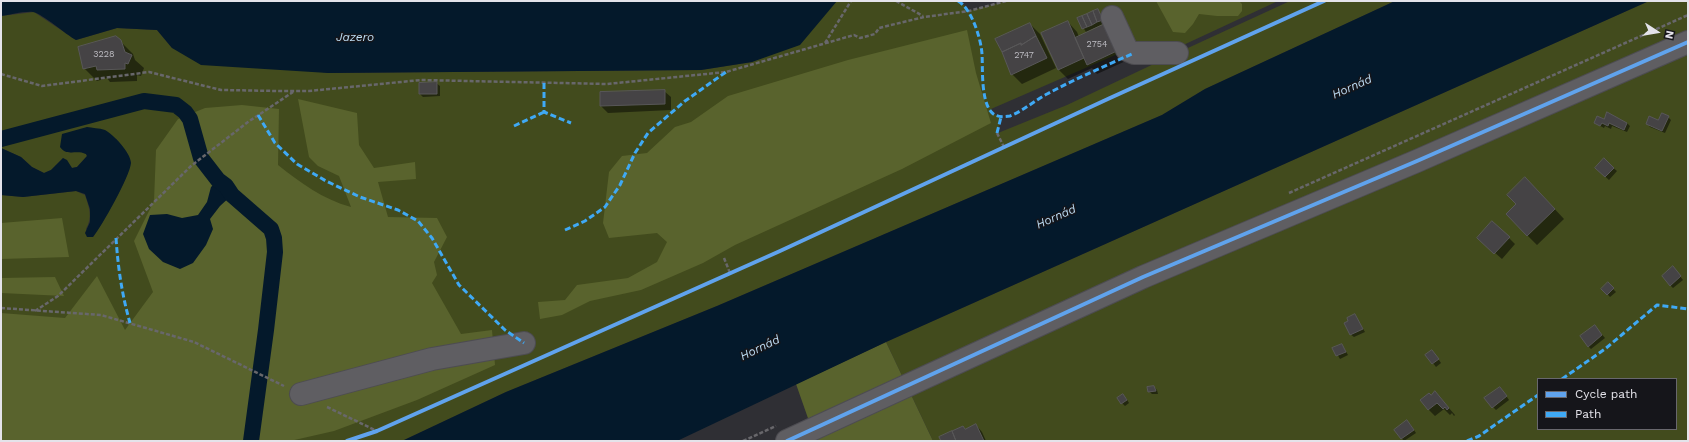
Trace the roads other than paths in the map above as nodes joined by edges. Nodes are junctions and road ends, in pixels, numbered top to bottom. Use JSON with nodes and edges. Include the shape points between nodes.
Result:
{"nodes":[{"id":1,"x":1112,"y":17,"type":"dead end"},
{"id":2,"x":1688,"y":42,"type":"edge"},
{"id":3,"x":1176,"y":52,"type":"dead end"},
{"id":4,"x":524,"y":343,"type":"dead end"},
{"id":5,"x":301,"y":394,"type":"dead end"},
{"id":6,"x":787,"y":441,"type":"edge"}],
"edges":[{"from":1,"to":3,"type":"lane","via":[[1127,50],[1134,53]]},
{"from":2,"to":6,"type":"lane","via":[[1143,277]]},
{"from":4,"to":5,"type":"lane","via":[[432,360]]}]}
